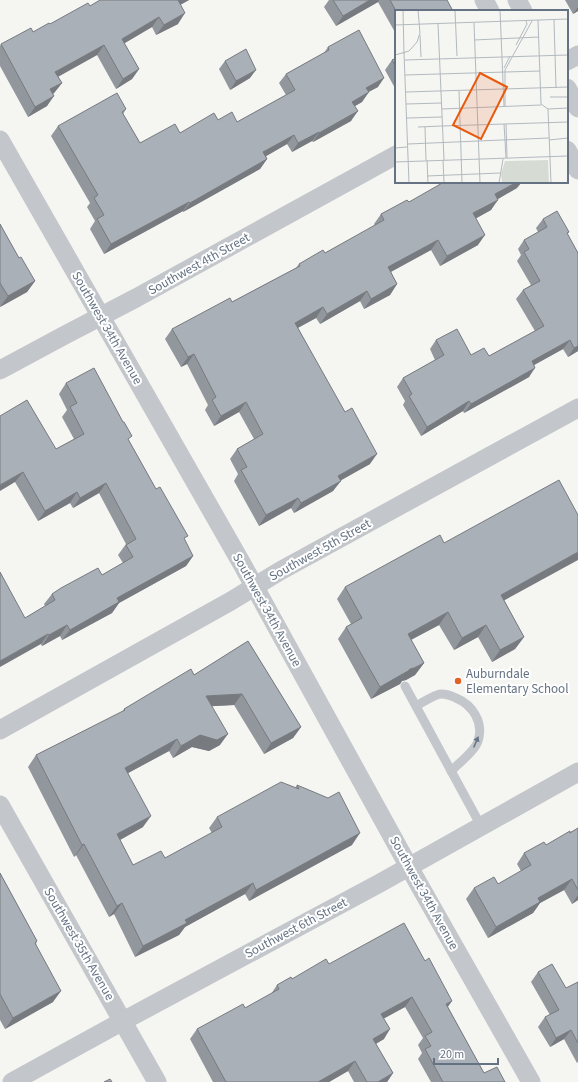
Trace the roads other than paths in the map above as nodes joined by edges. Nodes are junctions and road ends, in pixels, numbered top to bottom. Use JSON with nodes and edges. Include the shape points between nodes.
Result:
{"nodes":[{"id":1,"x":484,"y":0,"type":"edge"},
{"id":2,"x":517,"y":0,"type":"edge"},
{"id":3,"x":489,"y":10,"type":"edge"},
{"id":4,"x":522,"y":10,"type":"edge"},
{"id":5,"x":578,"y":55,"type":"edge"},
{"id":6,"x":568,"y":60,"type":"edge"},
{"id":7,"x":568,"y":90,"type":"edge"},
{"id":8,"x":578,"y":108,"type":"edge"},
{"id":9,"x":0,"y":140,"type":"edge"},
{"id":10,"x":568,"y":152,"type":"edge"},
{"id":11,"x":395,"y":156,"type":"edge"},
{"id":12,"x":578,"y":170,"type":"edge"},
{"id":13,"x":101,"y":316,"type":"junction"},
{"id":14,"x":0,"y":370,"type":"edge"},
{"id":15,"x":578,"y":408,"type":"edge"},
{"id":16,"x":254,"y":587,"type":"junction"},
{"id":17,"x":405,"y":686,"type":"edge"},
{"id":18,"x":416,"y":706,"type":"junction"},
{"id":19,"x":0,"y":730,"type":"edge"},
{"id":20,"x":451,"y":771,"type":"junction"},
{"id":21,"x":578,"y":772,"type":"edge"},
{"id":22,"x":0,"y":805,"type":"edge"},
{"id":23,"x":481,"y":826,"type":"junction"},
{"id":24,"x":409,"y":866,"type":"junction"},
{"id":25,"x":123,"y":1021,"type":"junction"},
{"id":26,"x":12,"y":1082,"type":"edge"},
{"id":27,"x":157,"y":1082,"type":"edge"},
{"id":28,"x":530,"y":1082,"type":"edge"}],
"edges":[{"from":1,"to":3,"type":"street"},
{"from":2,"to":4,"type":"street"},
{"from":5,"to":6,"type":"street"},
{"from":7,"to":8,"type":"street"},
{"from":9,"to":13,"type":"street","name":"Southwest 34th Avenue"},
{"from":10,"to":12,"type":"street"},
{"from":11,"to":13,"type":"street","name":"Southwest 4th Street"},
{"from":13,"to":14,"type":"street","name":"Southwest 4th Street"},
{"from":13,"to":16,"type":"street","name":"Southwest 34th Avenue"},
{"from":15,"to":16,"type":"street","name":"Southwest 5th Street"},
{"from":16,"to":19,"type":"street","name":"Southwest 5th Street"},
{"from":16,"to":24,"type":"street","name":"Southwest 34th Avenue"},
{"from":17,"to":18,"type":"lane"},
{"from":18,"to":20,"type":"lane"},
{"from":20,"to":18,"type":"lane","one_way":true,"via":[[478,741],[480,730],[474,711],[460,699],[440,694]]},
{"from":20,"to":23,"type":"lane"},
{"from":21,"to":23,"type":"street","name":"Southwest 6th Street"},
{"from":22,"to":25,"type":"street","name":"Southwest 35th Avenue"},
{"from":23,"to":24,"type":"street","name":"Southwest 6th Street"},
{"from":24,"to":25,"type":"street","name":"Southwest 6th Street"},
{"from":24,"to":28,"type":"street","name":"Southwest 34th Avenue"},
{"from":25,"to":26,"type":"street","name":"Southwest 6th Street"},
{"from":25,"to":27,"type":"street","name":"Southwest 35th Avenue"}]}
